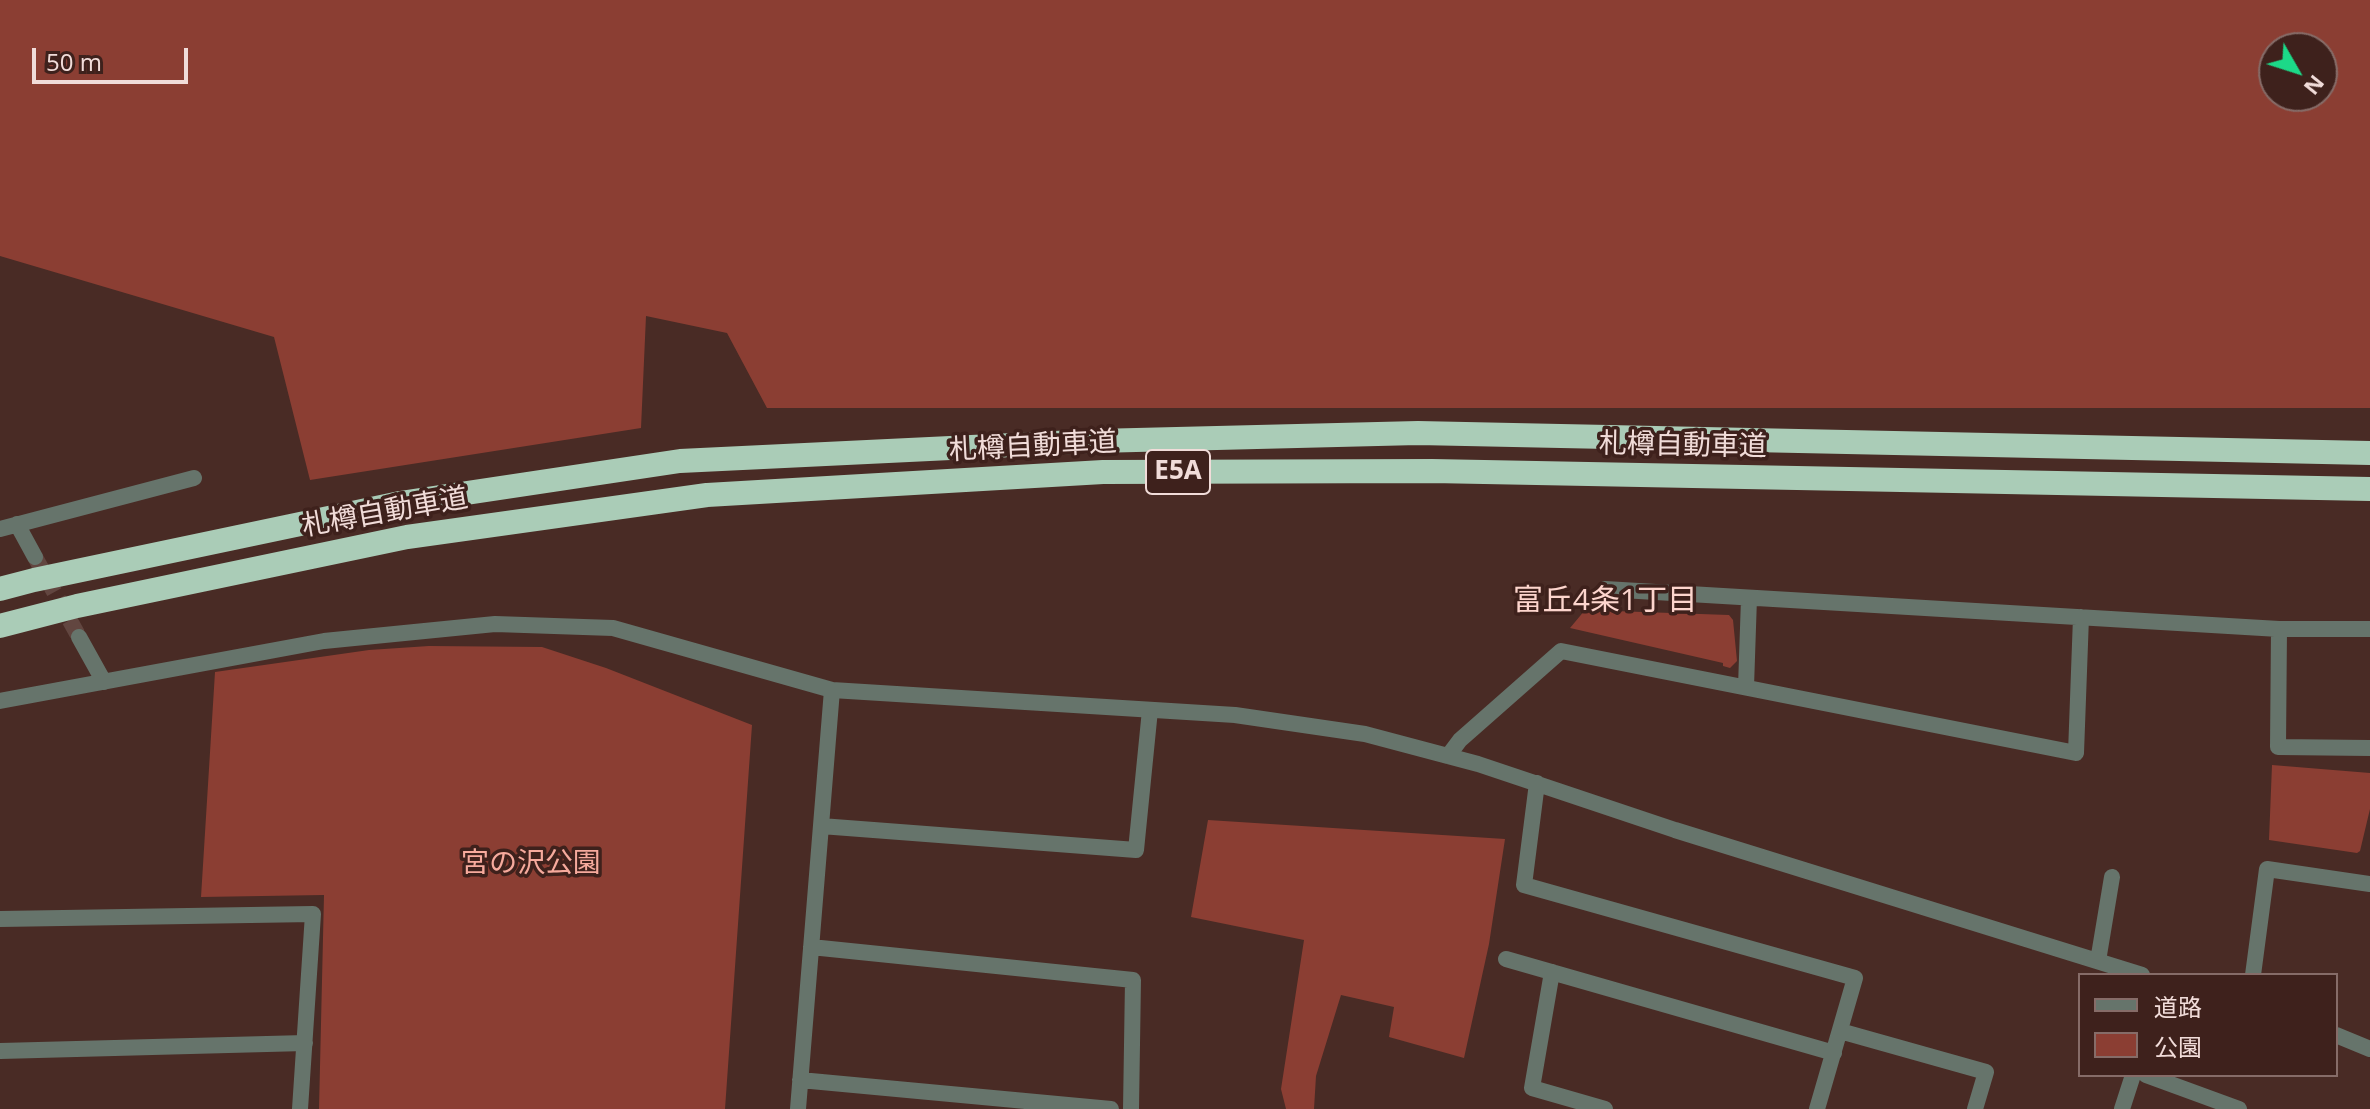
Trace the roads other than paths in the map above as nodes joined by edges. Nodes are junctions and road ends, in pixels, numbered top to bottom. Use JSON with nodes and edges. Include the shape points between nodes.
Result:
{"nodes":[{"id":1,"x":2370,"y":453,"type":"edge"},
{"id":2,"x":194,"y":478,"type":"dead end"},
{"id":3,"x":2370,"y":489,"type":"edge"},
{"id":4,"x":17,"y":524,"type":"junction"},
{"id":5,"x":0,"y":529,"type":"edge"},
{"id":6,"x":35,"y":557,"type":"tunnel mouth"},
{"id":7,"x":0,"y":589,"type":"edge"},
{"id":8,"x":1605,"y":589,"type":"dead end"},
{"id":9,"x":1749,"y":598,"type":"junction"},
{"id":10,"x":2081,"y":617,"type":"junction"},
{"id":11,"x":0,"y":626,"type":"edge"},
{"id":12,"x":2279,"y":629,"type":"junction"},
{"id":13,"x":2370,"y":629,"type":"edge"},
{"id":14,"x":79,"y":637,"type":"tunnel mouth"},
{"id":15,"x":104,"y":682,"type":"junction"},
{"id":16,"x":1746,"y":687,"type":"junction"},
{"id":17,"x":832,"y":690,"type":"junction"},
{"id":18,"x":0,"y":701,"type":"edge"},
{"id":19,"x":1150,"y":710,"type":"junction"},
{"id":20,"x":2370,"y":748,"type":"edge"},
{"id":21,"x":1448,"y":756,"type":"junction"},
{"id":22,"x":1537,"y":783,"type":"junction"},
{"id":23,"x":821,"y":826,"type":"junction"},
{"id":24,"x":2112,"y":877,"type":"dead end"},
{"id":25,"x":2370,"y":884,"type":"edge"},
{"id":26,"x":0,"y":919,"type":"edge"},
{"id":27,"x":811,"y":947,"type":"junction"},
{"id":28,"x":1506,"y":959,"type":"dead end"},
{"id":29,"x":2098,"y":961,"type":"junction"},
{"id":30,"x":1552,"y":972,"type":"junction"},
{"id":31,"x":2136,"y":973,"type":"edge"},
{"id":32,"x":2253,"y":973,"type":"edge"},
{"id":33,"x":1840,"y":1031,"type":"junction"},
{"id":34,"x":2338,"y":1036,"type":"edge"},
{"id":35,"x":305,"y":1043,"type":"junction"},
{"id":36,"x":2370,"y":1049,"type":"edge"},
{"id":37,"x":0,"y":1051,"type":"edge"},
{"id":38,"x":1834,"y":1053,"type":"junction"},
{"id":39,"x":2132,"y":1077,"type":"edge"},
{"id":40,"x":2151,"y":1077,"type":"edge"},
{"id":41,"x":800,"y":1080,"type":"junction"},
{"id":42,"x":300,"y":1109,"type":"edge"},
{"id":43,"x":798,"y":1109,"type":"edge"},
{"id":44,"x":1111,"y":1109,"type":"edge"},
{"id":45,"x":1131,"y":1109,"type":"edge"},
{"id":46,"x":1605,"y":1109,"type":"edge"},
{"id":47,"x":1817,"y":1109,"type":"edge"},
{"id":48,"x":1975,"y":1109,"type":"edge"},
{"id":49,"x":2122,"y":1109,"type":"edge"},
{"id":50,"x":2239,"y":1109,"type":"edge"}],
"edges":[{"from":1,"to":7,"type":"highway","name":"札樽自動車道","number":"E5A","via":[[1418,433],[1096,441],[680,461],[400,503]]},
{"from":2,"to":4,"type":"street"},
{"from":3,"to":11,"type":"highway","name":"札樽自動車道","number":"E5A","via":[[1416,471],[1103,472],[707,495],[407,537]]},
{"from":4,"to":5,"type":"street"},
{"from":4,"to":6,"type":"street"},
{"from":8,"to":9,"type":"street"},
{"from":9,"to":10,"type":"street"},
{"from":9,"to":16,"type":"street"},
{"from":10,"to":12,"type":"street"},
{"from":10,"to":16,"type":"street","via":[[2076,753]]},
{"from":12,"to":13,"type":"street"},
{"from":12,"to":20,"type":"street","via":[[2278,747]]},
{"from":14,"to":15,"type":"street"},
{"from":15,"to":17,"type":"street","via":[[324,641],[495,624],[613,628]]},
{"from":15,"to":18,"type":"street"},
{"from":16,"to":21,"type":"street","via":[[1561,651]]},
{"from":17,"to":19,"type":"street"},
{"from":17,"to":23,"type":"street"},
{"from":19,"to":21,"type":"street","via":[[1235,715],[1365,734]]},
{"from":19,"to":23,"type":"street","via":[[1136,850]]},
{"from":21,"to":22,"type":"street"},
{"from":22,"to":29,"type":"street"},
{"from":22,"to":33,"type":"street","via":[[1524,885],[1855,978]]},
{"from":23,"to":27,"type":"street"},
{"from":24,"to":29,"type":"street"},
{"from":25,"to":32,"type":"street","via":[[2267,869]]},
{"from":26,"to":35,"type":"street","via":[[313,914]]},
{"from":27,"to":41,"type":"street"},
{"from":27,"to":45,"type":"street","via":[[1133,980]]},
{"from":28,"to":30,"type":"street"},
{"from":29,"to":31,"type":"street"},
{"from":30,"to":38,"type":"street"},
{"from":30,"to":46,"type":"street","via":[[1532,1088]]},
{"from":33,"to":38,"type":"street"},
{"from":33,"to":48,"type":"street","via":[[1986,1072]]},
{"from":34,"to":36,"type":"street"},
{"from":35,"to":37,"type":"street"},
{"from":35,"to":42,"type":"street"},
{"from":38,"to":47,"type":"street"},
{"from":39,"to":49,"type":"street"},
{"from":40,"to":50,"type":"street"},
{"from":41,"to":43,"type":"street"},
{"from":41,"to":44,"type":"street"}]}
